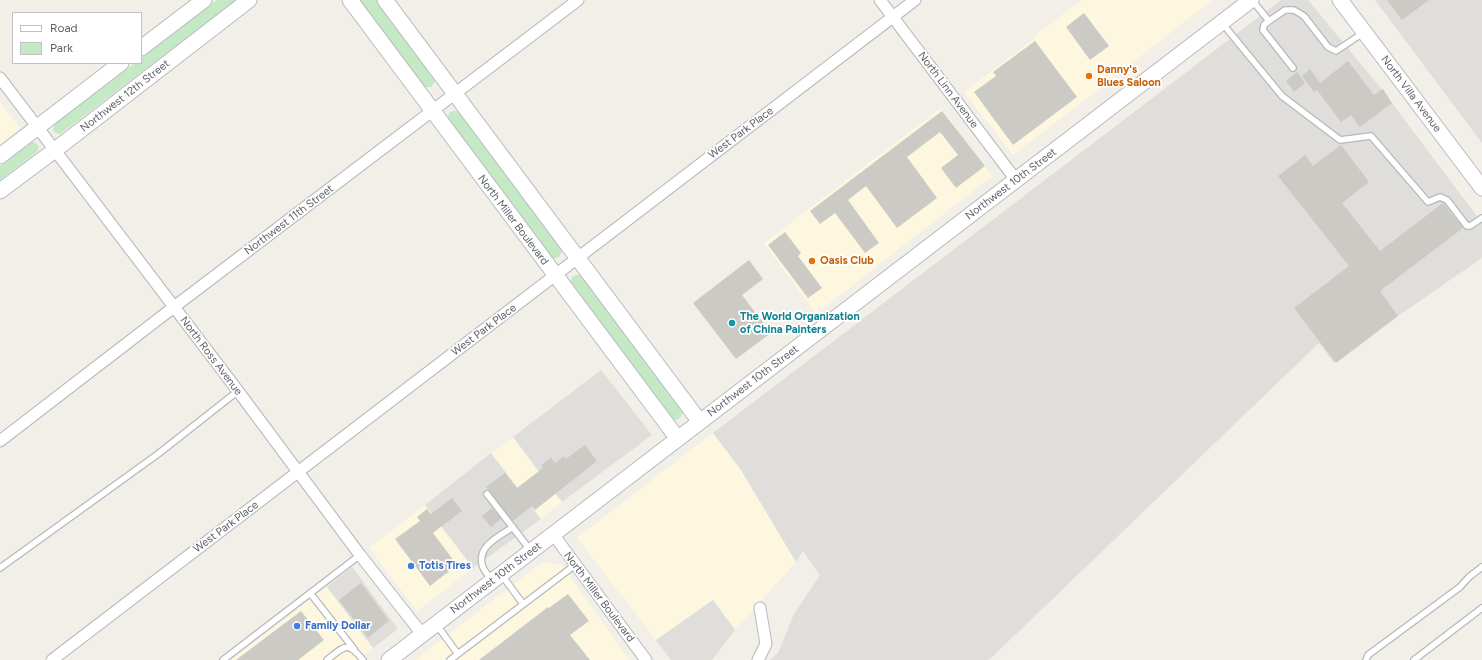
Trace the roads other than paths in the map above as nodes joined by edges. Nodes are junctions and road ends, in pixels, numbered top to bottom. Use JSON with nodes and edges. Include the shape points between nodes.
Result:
{"nodes":[{"id":1,"x":204,"y":0,"type":"edge"},
{"id":2,"x":249,"y":0,"type":"edge"},
{"id":3,"x":350,"y":0,"type":"edge"},
{"id":4,"x":385,"y":0,"type":"edge"},
{"id":5,"x":578,"y":0,"type":"edge"},
{"id":6,"x":880,"y":0,"type":"edge"},
{"id":7,"x":915,"y":0,"type":"edge"},
{"id":8,"x":1252,"y":0,"type":"edge"},
{"id":9,"x":1340,"y":0,"type":"edge"},
{"id":10,"x":893,"y":17,"type":"junction"},
{"id":11,"x":1269,"y":20,"type":"junction"},
{"id":12,"x":1222,"y":22,"type":"junction"},
{"id":13,"x":1364,"y":32,"type":"junction"},
{"id":14,"x":142,"y":47,"type":"edge"},
{"id":15,"x":120,"y":64,"type":"edge"},
{"id":16,"x":1293,"y":68,"type":"dead end"},
{"id":17,"x":0,"y":78,"type":"edge"},
{"id":18,"x":455,"y":94,"type":"junction"},
{"id":19,"x":432,"y":112,"type":"junction"},
{"id":20,"x":37,"y":127,"type":"junction"},
{"id":21,"x":55,"y":150,"type":"junction"},
{"id":22,"x":0,"y":156,"type":"edge"},
{"id":23,"x":1016,"y":180,"type":"junction"},
{"id":24,"x":1482,"y":188,"type":"edge"},
{"id":25,"x":0,"y":191,"type":"edge"},
{"id":26,"x":1482,"y":218,"type":"edge"},
{"id":27,"x":578,"y":258,"type":"junction"},
{"id":28,"x":555,"y":276,"type":"junction"},
{"id":29,"x":174,"y":307,"type":"junction"},
{"id":30,"x":238,"y":391,"type":"junction"},
{"id":31,"x":700,"y":422,"type":"junction"},
{"id":32,"x":678,"y":439,"type":"junction"},
{"id":33,"x":0,"y":441,"type":"edge"},
{"id":34,"x":298,"y":473,"type":"junction"},
{"id":35,"x":487,"y":494,"type":"dead end"},
{"id":36,"x":512,"y":527,"type":"junction"},
{"id":37,"x":553,"y":534,"type":"junction"},
{"id":38,"x":531,"y":551,"type":"junction"},
{"id":39,"x":360,"y":555,"type":"junction"},
{"id":40,"x":575,"y":565,"type":"junction"},
{"id":41,"x":1482,"y":567,"type":"edge"},
{"id":42,"x":0,"y":568,"type":"edge"},
{"id":43,"x":497,"y":577,"type":"junction"},
{"id":44,"x":310,"y":593,"type":"junction"},
{"id":45,"x":523,"y":604,"type":"junction"},
{"id":46,"x":760,"y":608,"type":"dead end"},
{"id":47,"x":1482,"y":608,"type":"edge"},
{"id":48,"x":436,"y":624,"type":"junction"},
{"id":49,"x":422,"y":634,"type":"junction"},
{"id":50,"x":354,"y":649,"type":"junction"},
{"id":51,"x":458,"y":654,"type":"junction"},
{"id":52,"x":396,"y":656,"type":"edge"},
{"id":53,"x":52,"y":660,"type":"edge"},
{"id":54,"x":223,"y":660,"type":"edge"},
{"id":55,"x":327,"y":660,"type":"edge"},
{"id":56,"x":363,"y":660,"type":"edge"},
{"id":57,"x":450,"y":660,"type":"edge"},
{"id":58,"x":646,"y":660,"type":"edge"},
{"id":59,"x":758,"y":660,"type":"edge"},
{"id":60,"x":1366,"y":660,"type":"edge"},
{"id":61,"x":1414,"y":660,"type":"edge"}],
"edges":[{"from":1,"to":14,"type":"street"},
{"from":2,"to":21,"type":"street","name":"Northwest 12th Street"},
{"from":3,"to":19,"type":"street","name":"North Miller Boulevard"},
{"from":4,"to":18,"type":"street"},
{"from":5,"to":18,"type":"street","name":"Northwest 11th Street"},
{"from":6,"to":10,"type":"street","name":"North Linn Avenue"},
{"from":7,"to":10,"type":"street","name":"West Park Place"},
{"from":8,"to":11,"type":"lane"},
{"from":8,"to":12,"type":"street","name":"Northwest 10th Street"},
{"from":9,"to":13,"type":"street","name":"North Villa Avenue"},
{"from":10,"to":23,"type":"street","name":"North Linn Avenue"},
{"from":10,"to":27,"type":"street","name":"West Park Place"},
{"from":11,"to":13,"type":"lane","via":[[1285,10],[1294,10],[1304,16],[1328,47],[1336,51]]},
{"from":11,"to":16,"type":"lane","via":[[1263,30]]},
{"from":12,"to":23,"type":"street","name":"Northwest 10th Street"},
{"from":12,"to":26,"type":"lane","via":[[1282,96],[1340,140],[1371,136],[1428,202],[1440,197],[1447,200],[1468,226]]},
{"from":13,"to":24,"type":"street","name":"North Villa Avenue"},
{"from":15,"to":20,"type":"street"},
{"from":17,"to":20,"type":"street","name":"North Ross Avenue"},
{"from":18,"to":19,"type":"street","name":"Northwest 11th Street"},
{"from":18,"to":27,"type":"street"},
{"from":19,"to":28,"type":"street","name":"North Miller Boulevard"},
{"from":19,"to":29,"type":"street","name":"Northwest 11th Street"},
{"from":20,"to":21,"type":"street","name":"North Ross Avenue"},
{"from":20,"to":22,"type":"street"},
{"from":21,"to":25,"type":"street","name":"Northwest 12th Street"},
{"from":21,"to":29,"type":"street","name":"North Ross Avenue"},
{"from":23,"to":31,"type":"street","name":"Northwest 10th Street"},
{"from":27,"to":28,"type":"street","name":"West Park Place"},
{"from":27,"to":31,"type":"street"},
{"from":28,"to":32,"type":"street","name":"North Miller Boulevard"},
{"from":28,"to":34,"type":"street","name":"West Park Place"},
{"from":29,"to":30,"type":"street","name":"North Ross Avenue"},
{"from":29,"to":33,"type":"street","name":"Northwest 11th Street"},
{"from":30,"to":34,"type":"street","name":"North Ross Avenue"},
{"from":30,"to":42,"type":"lane","via":[[158,454]]},
{"from":31,"to":32,"type":"street","name":"Northwest 10th Street"},
{"from":32,"to":37,"type":"street","name":"Northwest 10th Street"},
{"from":34,"to":39,"type":"street","name":"North Ross Avenue"},
{"from":34,"to":53,"type":"street","name":"West Park Place"},
{"from":35,"to":36,"type":"lane"},
{"from":36,"to":38,"type":"lane"},
{"from":36,"to":43,"type":"lane","via":[[486,545],[482,554],[482,565]]},
{"from":37,"to":38,"type":"street","name":"Northwest 10th Street"},
{"from":37,"to":40,"type":"street","name":"North Miller Boulevard"},
{"from":38,"to":43,"type":"street","name":"Northwest 10th Street"},
{"from":39,"to":44,"type":"lane"},
{"from":39,"to":49,"type":"street","name":"North Ross Avenue"},
{"from":40,"to":45,"type":"lane"},
{"from":40,"to":58,"type":"street","name":"North Miller Boulevard"},
{"from":41,"to":60,"type":"lane","via":[[1460,587],[1368,655]]},
{"from":43,"to":45,"type":"lane"},
{"from":43,"to":48,"type":"street","name":"Northwest 10th Street"},
{"from":44,"to":50,"type":"lane"},
{"from":44,"to":54,"type":"lane"},
{"from":45,"to":51,"type":"lane"},
{"from":46,"to":59,"type":"street","via":[[766,644]]},
{"from":47,"to":61,"type":"lane"},
{"from":48,"to":49,"type":"street","name":"Northwest 10th Street"},
{"from":48,"to":51,"type":"lane"},
{"from":49,"to":52,"type":"street","name":"Northwest 10th Street"},
{"from":50,"to":55,"type":"lane","via":[[343,648]]},
{"from":50,"to":56,"type":"lane"},
{"from":51,"to":57,"type":"lane"}]}
